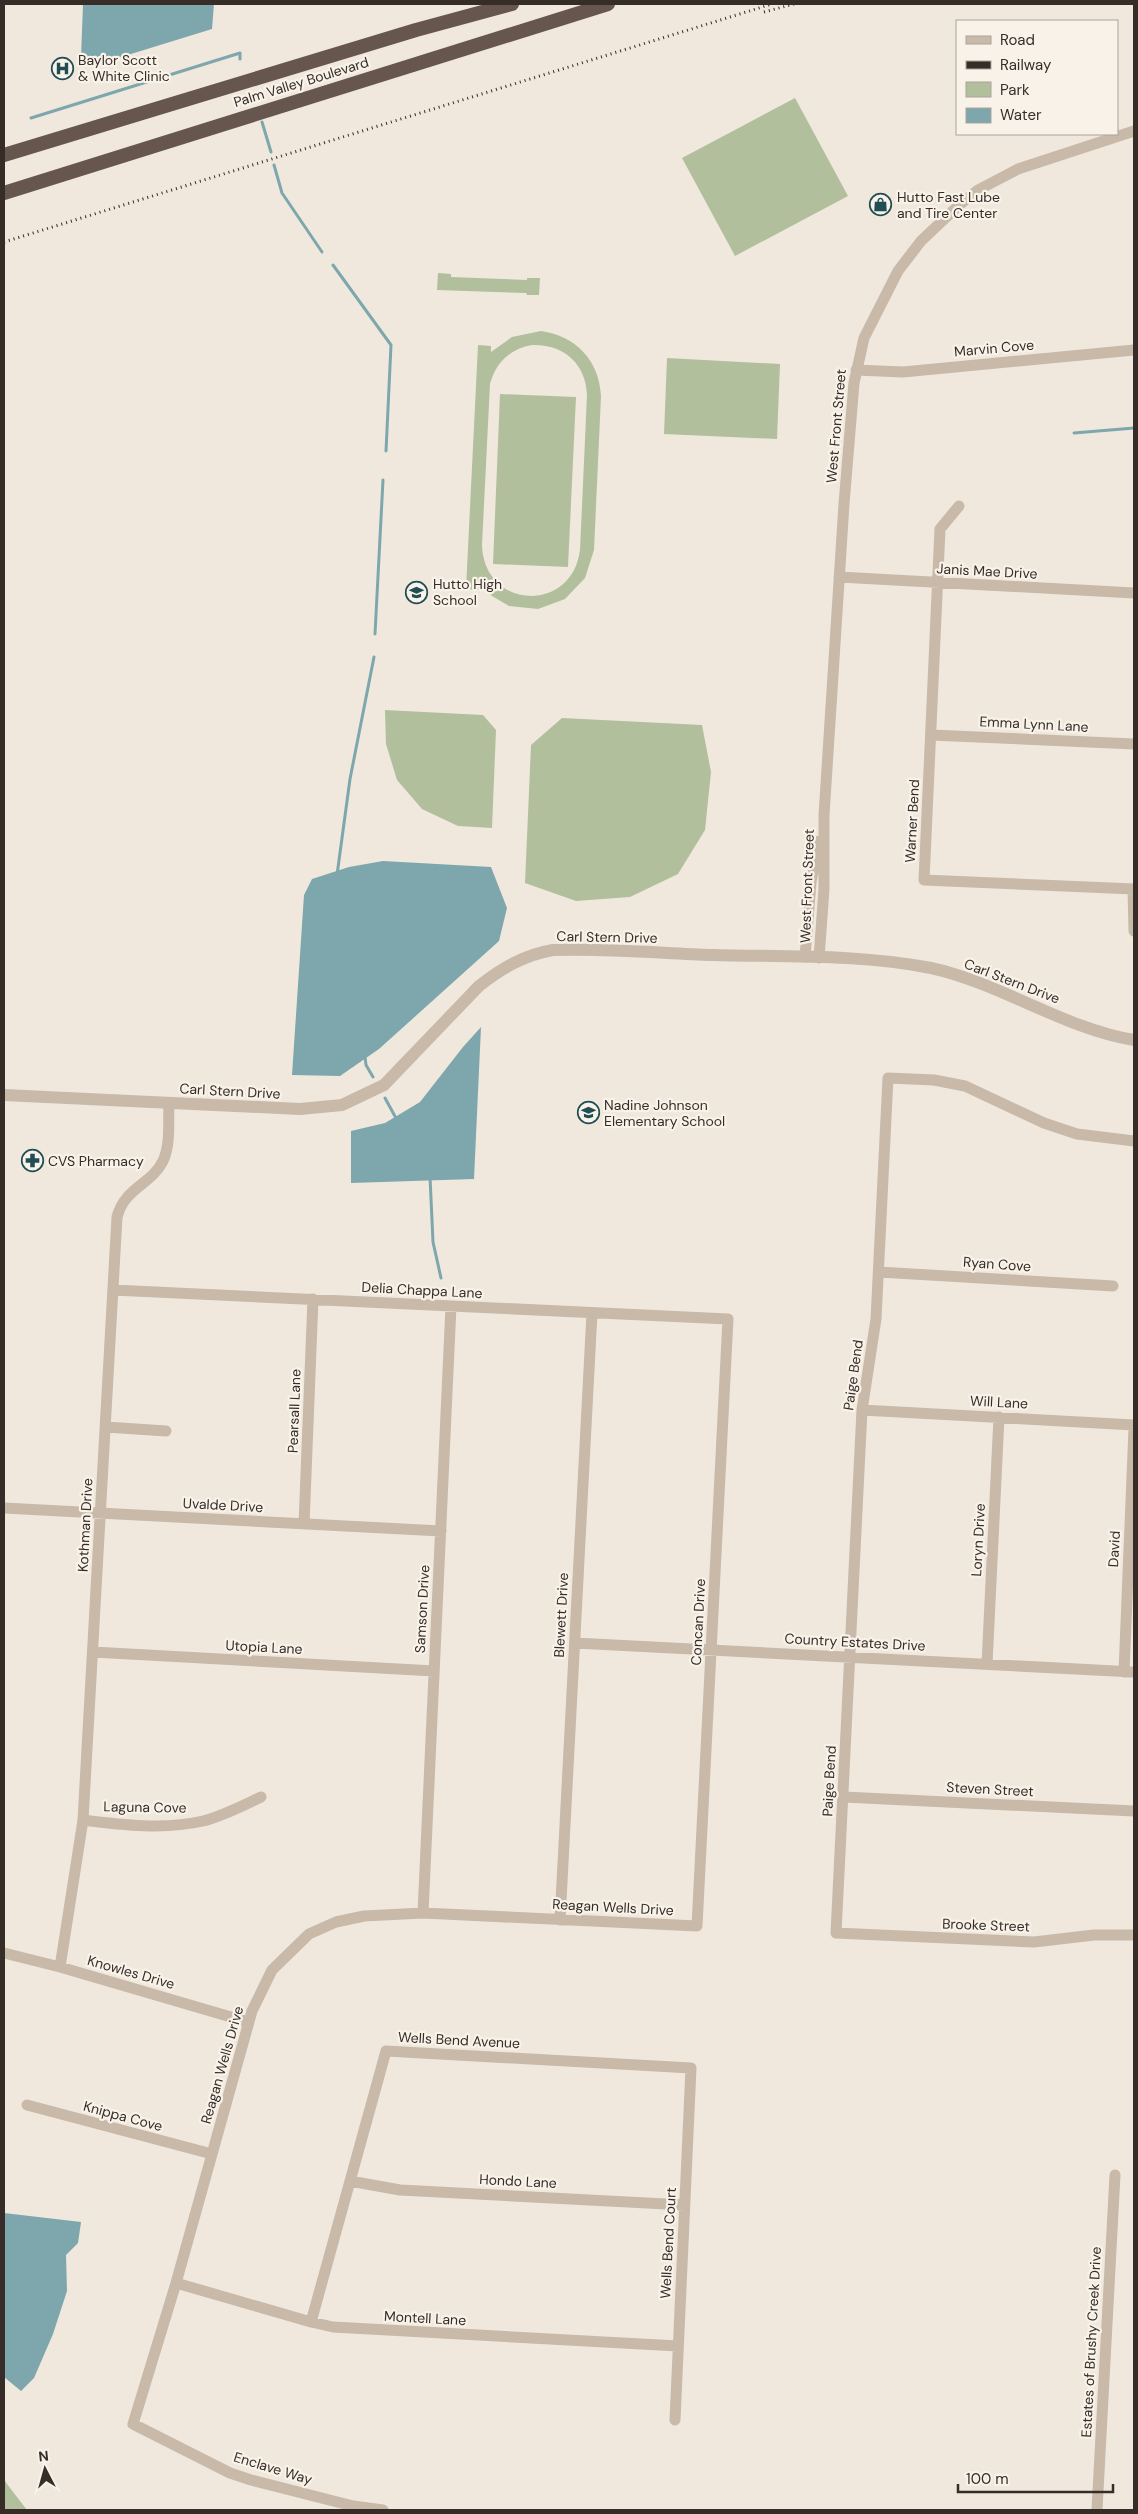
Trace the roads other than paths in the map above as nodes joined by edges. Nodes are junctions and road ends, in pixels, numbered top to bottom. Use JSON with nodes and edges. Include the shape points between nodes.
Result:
{"nodes":[{"id":1,"x":512,"y":4,"type":"edge"},
{"id":2,"x":608,"y":4,"type":"edge"},
{"id":3,"x":1134,"y":130,"type":"edge"},
{"id":4,"x":4,"y":155,"type":"edge"},
{"id":5,"x":4,"y":192,"type":"edge"},
{"id":6,"x":1134,"y":350,"type":"edge"},
{"id":7,"x":856,"y":370,"type":"junction"},
{"id":8,"x":960,"y":506,"type":"dead end"},
{"id":9,"x":839,"y":577,"type":"junction"},
{"id":10,"x":938,"y":584,"type":"junction"},
{"id":11,"x":1134,"y":593,"type":"edge"},
{"id":12,"x":931,"y":734,"type":"junction"},
{"id":13,"x":1134,"y":744,"type":"edge"},
{"id":14,"x":824,"y":815,"type":"junction"},
{"id":15,"x":1134,"y":889,"type":"edge"},
{"id":16,"x":1134,"y":931,"type":"edge"},
{"id":17,"x":805,"y":957,"type":"junction"},
{"id":18,"x":819,"y":958,"type":"junction"},
{"id":19,"x":1134,"y":1040,"type":"edge"},
{"id":20,"x":4,"y":1095,"type":"edge"},
{"id":21,"x":169,"y":1103,"type":"junction"},
{"id":22,"x":1134,"y":1142,"type":"edge"},
{"id":23,"x":879,"y":1272,"type":"junction"},
{"id":24,"x":1113,"y":1286,"type":"dead end"},
{"id":25,"x":113,"y":1290,"type":"junction"},
{"id":26,"x":313,"y":1299,"type":"junction"},
{"id":27,"x":451,"y":1306,"type":"junction"},
{"id":28,"x":592,"y":1313,"type":"junction"},
{"id":29,"x":728,"y":1319,"type":"joint"},
{"id":30,"x":862,"y":1410,"type":"junction"},
{"id":31,"x":999,"y":1417,"type":"junction"},
{"id":32,"x":1134,"y":1426,"type":"edge"},
{"id":33,"x":106,"y":1428,"type":"junction"},
{"id":34,"x":166,"y":1431,"type":"dead end"},
{"id":35,"x":4,"y":1508,"type":"edge"},
{"id":36,"x":101,"y":1513,"type":"junction"},
{"id":37,"x":304,"y":1524,"type":"junction"},
{"id":38,"x":441,"y":1531,"type":"junction"},
{"id":39,"x":575,"y":1643,"type":"junction"},
{"id":40,"x":712,"y":1650,"type":"junction"},
{"id":41,"x":93,"y":1652,"type":"junction"},
{"id":42,"x":849,"y":1657,"type":"junction"},
{"id":43,"x":987,"y":1664,"type":"junction"},
{"id":44,"x":434,"y":1671,"type":"junction"},
{"id":45,"x":1129,"y":1672,"type":"edge"},
{"id":46,"x":261,"y":1797,"type":"dead end"},
{"id":47,"x":844,"y":1797,"type":"junction"},
{"id":48,"x":1134,"y":1811,"type":"edge"},
{"id":49,"x":83,"y":1820,"type":"junction"},
{"id":50,"x":423,"y":1913,"type":"junction"},
{"id":51,"x":560,"y":1920,"type":"junction"},
{"id":52,"x":697,"y":1926,"type":"joint"},
{"id":53,"x":836,"y":1934,"type":"joint"},
{"id":54,"x":1134,"y":1935,"type":"edge"},
{"id":55,"x":4,"y":1953,"type":"edge"},
{"id":56,"x":60,"y":1967,"type":"junction"},
{"id":57,"x":248,"y":2022,"type":"junction"},
{"id":58,"x":692,"y":2068,"type":"joint"},
{"id":59,"x":27,"y":2105,"type":"dead end"},
{"id":60,"x":212,"y":2154,"type":"junction"},
{"id":61,"x":1115,"y":2175,"type":"dead end"},
{"id":62,"x":350,"y":2181,"type":"junction"},
{"id":63,"x":685,"y":2205,"type":"junction"},
{"id":64,"x":176,"y":2283,"type":"junction"},
{"id":65,"x":311,"y":2322,"type":"junction"},
{"id":66,"x":678,"y":2346,"type":"junction"},
{"id":67,"x":674,"y":2420,"type":"dead end"},
{"id":68,"x":133,"y":2424,"type":"joint"},
{"id":69,"x":383,"y":2510,"type":"edge"},
{"id":70,"x":1097,"y":2510,"type":"edge"}],
"edges":[{"from":1,"to":4,"type":"highway","name":"Palm Valley Boulevard"},
{"from":2,"to":5,"type":"highway","name":"Palm Valley Boulevard"},
{"from":3,"to":7,"type":"street","name":"West Front Street","via":[[1018,169],[978,190],[958,206],[921,241],[896,275],[864,338]]},
{"from":6,"to":7,"type":"street","name":"Marvin Cove","via":[[903,372]]},
{"from":7,"to":9,"type":"street","name":"West Front Street"},
{"from":8,"to":10,"type":"street","name":"Warner Bend","via":[[940,529]]},
{"from":9,"to":10,"type":"street","name":"Janis Mae Drive"},
{"from":9,"to":14,"type":"street","name":"West Front Street"},
{"from":10,"to":11,"type":"street","name":"Janis Mae Drive"},
{"from":10,"to":12,"type":"street","name":"Warner Bend"},
{"from":12,"to":13,"type":"street","name":"Emma Lynn Lane"},
{"from":12,"to":15,"type":"street","name":"Warner Bend","via":[[924,880]]},
{"from":14,"to":17,"type":"street","name":"West Front Street","via":[[811,882]]},
{"from":14,"to":18,"type":"street","name":"West Front Street","via":[[824,889]]},
{"from":15,"to":16,"type":"street"},
{"from":17,"to":18,"type":"street","name":"Carl Stern Drive"},
{"from":17,"to":21,"type":"street","name":"Carl Stern Drive","via":[[568,949],[543,952],[519,960],[494,974],[384,1085],[356,1100],[342,1105],[300,1109]]},
{"from":18,"to":19,"type":"street","name":"Carl Stern Drive","via":[[884,961],[931,968],[1104,1033]]},
{"from":20,"to":21,"type":"street","name":"Carl Stern Drive"},
{"from":21,"to":25,"type":"street","name":"Kothman Drive","via":[[167,1146],[162,1162],[120,1207]]},
{"from":22,"to":23,"type":"street","name":"Paige Bend","via":[[1077,1134],[1044,1123],[966,1086],[934,1080],[888,1078]]},
{"from":23,"to":24,"type":"street","name":"Ryan Cove"},
{"from":23,"to":30,"type":"street","name":"Paige Bend","via":[[876,1319]]},
{"from":25,"to":26,"type":"street","name":"Delia Chappa Lane"},
{"from":25,"to":33,"type":"street","name":"Kothman Drive"},
{"from":26,"to":27,"type":"street","name":"Delia Chappa Lane"},
{"from":26,"to":37,"type":"street","name":"Pearsall Lane"},
{"from":27,"to":28,"type":"street","name":"Delia Chappa Lane"},
{"from":27,"to":38,"type":"street","name":"Samson Drive"},
{"from":28,"to":29,"type":"street","name":"Delia Chappa Lane"},
{"from":28,"to":39,"type":"street","name":"Blewett Drive"},
{"from":29,"to":40,"type":"street","name":"Concan Drive"},
{"from":30,"to":31,"type":"street","name":"Will Lane"},
{"from":30,"to":42,"type":"street","name":"Paige Bend"},
{"from":31,"to":32,"type":"street","name":"Will Lane"},
{"from":31,"to":43,"type":"street","name":"Loryn Drive"},
{"from":32,"to":45,"type":"street","name":"David"},
{"from":33,"to":34,"type":"street"},
{"from":33,"to":36,"type":"street","name":"Kothman Drive"},
{"from":35,"to":36,"type":"street","name":"Uvalde Drive"},
{"from":36,"to":37,"type":"street","name":"Uvalde Drive"},
{"from":36,"to":41,"type":"street","name":"Kothman Drive"},
{"from":37,"to":38,"type":"street","name":"Uvalde Drive"},
{"from":38,"to":44,"type":"street","name":"Samson Drive"},
{"from":39,"to":40,"type":"street","name":"Country Estates Drive"},
{"from":39,"to":51,"type":"street","name":"Blewett Drive"},
{"from":40,"to":42,"type":"street","name":"Country Estates Drive"},
{"from":40,"to":52,"type":"street","name":"Concan Drive"},
{"from":41,"to":44,"type":"street","name":"Utopia Lane"},
{"from":41,"to":49,"type":"street","name":"Kothman Drive"},
{"from":42,"to":43,"type":"street","name":"Country Estates Drive"},
{"from":42,"to":47,"type":"street","name":"Paige Bend"},
{"from":43,"to":45,"type":"street","name":"Country Estates Drive"},
{"from":44,"to":50,"type":"street","name":"Samson Drive"},
{"from":46,"to":49,"type":"street","name":"Laguna Cove","via":[[229,1813],[182,1825]]},
{"from":47,"to":48,"type":"street","name":"Steven Street"},
{"from":47,"to":53,"type":"street","name":"Paige Bend"},
{"from":49,"to":56,"type":"street","name":"Kothman Drive"},
{"from":50,"to":51,"type":"street","name":"Reagan Wells Drive"},
{"from":50,"to":57,"type":"street","name":"Reagan Wells Drive","via":[[364,1916],[336,1922],[309,1934],[272,1970]]},
{"from":51,"to":52,"type":"street","name":"Reagan Wells Drive"},
{"from":53,"to":54,"type":"street","name":"Brooke Street","via":[[1025,1942],[1094,1935]]},
{"from":55,"to":56,"type":"street","name":"Knowles Drive"},
{"from":56,"to":57,"type":"street","name":"Knowles Drive"},
{"from":57,"to":60,"type":"street","name":"Reagan Wells Drive"},
{"from":58,"to":62,"type":"street","name":"Wells Bend Avenue","via":[[386,2051]]},
{"from":58,"to":63,"type":"street","name":"Wells Bend Court"},
{"from":59,"to":60,"type":"street","name":"Knippa Cove"},
{"from":60,"to":64,"type":"street","name":"Reagan Wells Drive"},
{"from":61,"to":70,"type":"street","name":"Estates of Brushy Creek Drive"},
{"from":62,"to":63,"type":"street","name":"Hondo Lane","via":[[380,2188],[418,2191]]},
{"from":62,"to":65,"type":"street","name":"Wells Bend Avenue"},
{"from":63,"to":66,"type":"street","name":"Wells Bend Court"},
{"from":64,"to":65,"type":"street","name":"Montell Lane"},
{"from":64,"to":68,"type":"street","name":"Reagan Wells Drive"},
{"from":65,"to":66,"type":"street","name":"Montell Lane","via":[[359,2330]]},
{"from":66,"to":67,"type":"street","name":"Wells Bend Court"},
{"from":68,"to":69,"type":"street","name":"Enclave Way","via":[[244,2478],[353,2506]]}]}
